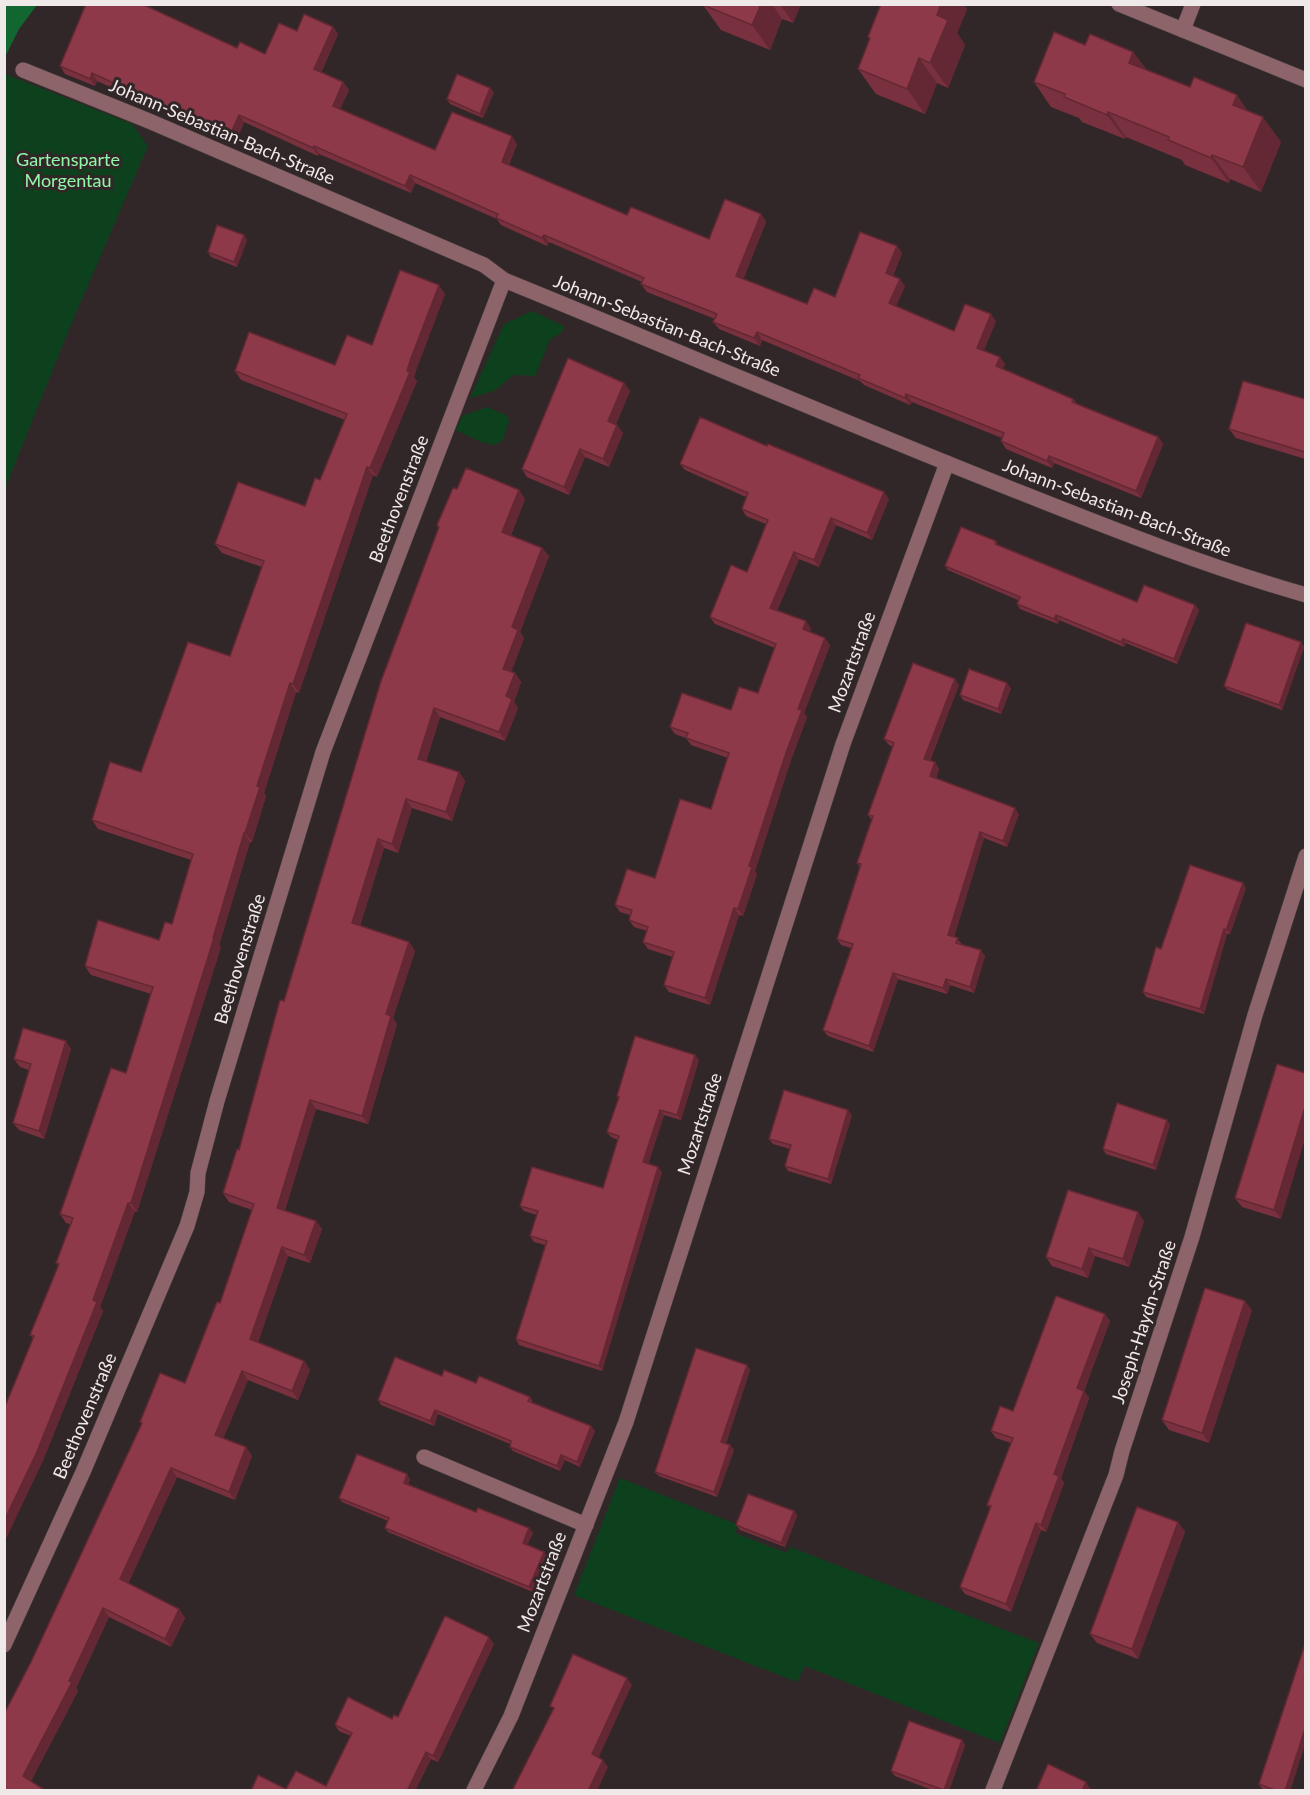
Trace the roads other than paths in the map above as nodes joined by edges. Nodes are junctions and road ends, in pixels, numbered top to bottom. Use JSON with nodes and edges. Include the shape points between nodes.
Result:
{"nodes":[{"id":1,"x":1119,"y":4,"type":"edge"},
{"id":2,"x":1193,"y":4,"type":"edge"},
{"id":3,"x":1183,"y":30,"type":"junction"},
{"id":4,"x":23,"y":70,"type":"dead end"},
{"id":5,"x":1305,"y":80,"type":"edge"},
{"id":6,"x":504,"y":280,"type":"junction"},
{"id":7,"x":947,"y":463,"type":"junction"},
{"id":8,"x":1305,"y":595,"type":"edge"},
{"id":9,"x":1305,"y":856,"type":"edge"},
{"id":10,"x":424,"y":1457,"type":"dead end"},
{"id":11,"x":586,"y":1525,"type":"junction"},
{"id":12,"x":4,"y":1645,"type":"edge"},
{"id":13,"x":474,"y":1791,"type":"edge"},
{"id":14,"x":993,"y":1791,"type":"edge"}],
"edges":[{"from":1,"to":3,"type":"street"},
{"from":2,"to":3,"type":"street"},
{"from":3,"to":5,"type":"street"},
{"from":4,"to":6,"type":"street","name":"Johann-Sebastian-Bach-Straße","via":[[484,265]]},
{"from":6,"to":7,"type":"street","name":"Johann-Sebastian-Bach-Straße"},
{"from":6,"to":12,"type":"street","name":"Beethovenstraße","via":[[323,752],[217,1101],[187,1226],[83,1472]]},
{"from":7,"to":8,"type":"street","name":"Johann-Sebastian-Bach-Straße","via":[[1152,545]]},
{"from":7,"to":11,"type":"street","name":"Mozartstraße","via":[[843,744],[626,1422]]},
{"from":9,"to":14,"type":"street","name":"Joseph-Haydn-Straße","via":[[1192,1237],[1116,1475]]},
{"from":10,"to":11,"type":"street"},
{"from":11,"to":13,"type":"street","name":"Mozartstraße","via":[[511,1716]]}]}
